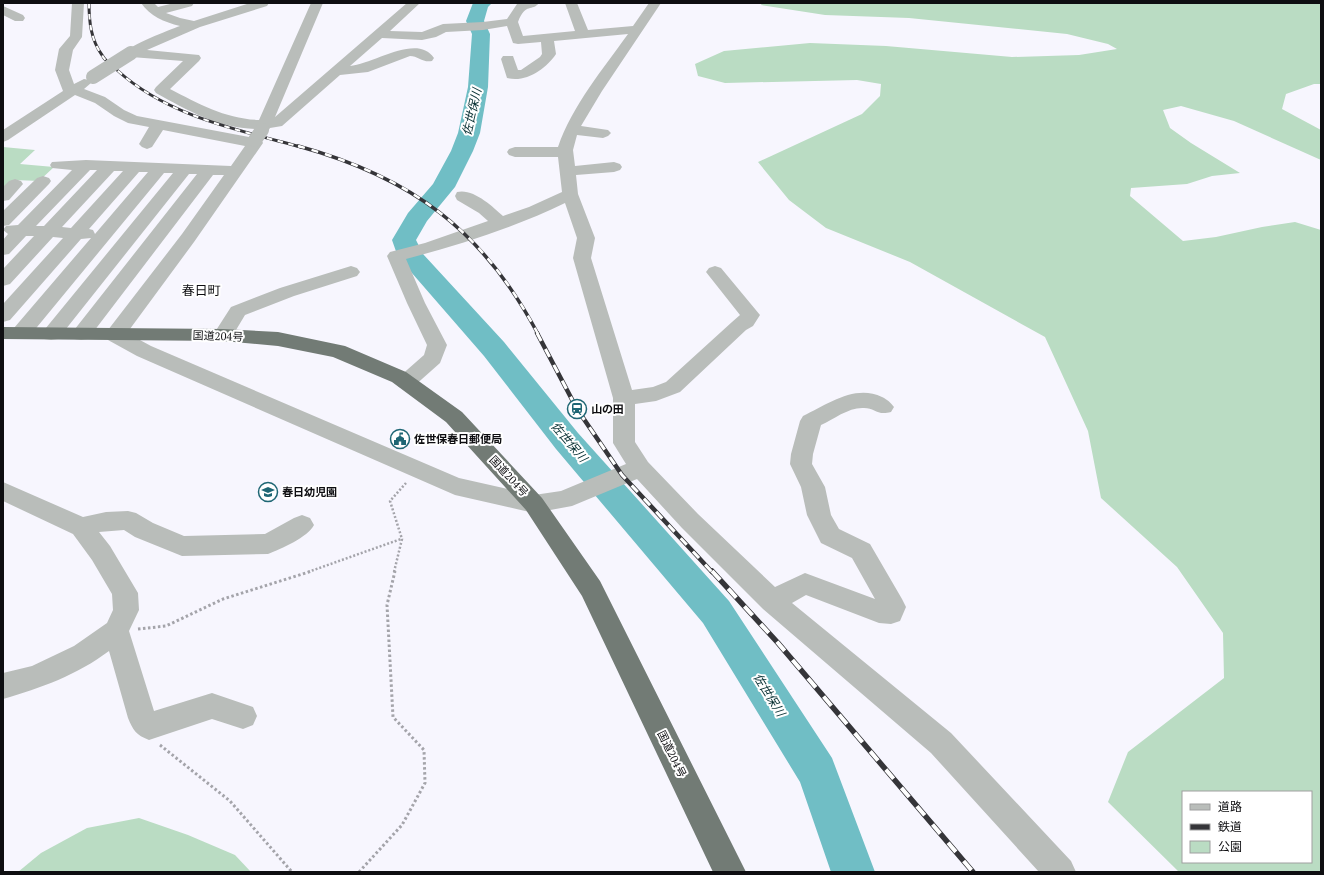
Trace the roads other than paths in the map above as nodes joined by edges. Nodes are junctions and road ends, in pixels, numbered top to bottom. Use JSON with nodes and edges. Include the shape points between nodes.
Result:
{"nodes":[{"id":1,"x":78,"y":3,"type":"edge"},
{"id":2,"x":188,"y":3,"type":"edge"},
{"id":3,"x":263,"y":3,"type":"edge"},
{"id":4,"x":317,"y":3,"type":"edge"},
{"id":5,"x":414,"y":3,"type":"edge"},
{"id":6,"x":533,"y":3,"type":"edge"},
{"id":7,"x":571,"y":3,"type":"edge"},
{"id":8,"x":655,"y":3,"type":"edge"},
{"id":9,"x":151,"y":7,"type":"edge"},
{"id":10,"x":512,"y":22,"type":"junction"},
{"id":11,"x":195,"y":25,"type":"junction"},
{"id":12,"x":638,"y":29,"type":"junction"},
{"id":13,"x":379,"y":34,"type":"junction"},
{"id":14,"x":583,"y":34,"type":"junction"},
{"id":15,"x":547,"y":38,"type":"junction"},
{"id":16,"x":131,"y":53,"type":"junction"},
{"id":17,"x":426,"y":58,"type":"dead end"},
{"id":18,"x":508,"y":59,"type":"dead end"},
{"id":19,"x":337,"y":71,"type":"junction"},
{"id":20,"x":73,"y":89,"type":"junction"},
{"id":21,"x":160,"y":125,"type":"junction"},
{"id":22,"x":572,"y":130,"type":"junction"},
{"id":23,"x":603,"y":133,"type":"dead end"},
{"id":24,"x":259,"y":135,"type":"junction"},
{"id":25,"x":3,"y":138,"type":"edge"},
{"id":26,"x":147,"y":144,"type":"dead end"},
{"id":27,"x":515,"y":152,"type":"dead end"},
{"id":28,"x":566,"y":152,"type":"junction"},
{"id":29,"x":540,"y":153,"type":"junction"},
{"id":30,"x":58,"y":165,"type":"dead end"},
{"id":31,"x":86,"y":165,"type":"junction"},
{"id":32,"x":609,"y":165,"type":"dead end"},
{"id":33,"x":110,"y":166,"type":"junction"},
{"id":34,"x":135,"y":167,"type":"junction"},
{"id":35,"x":531,"y":167,"type":"dead end"},
{"id":36,"x":160,"y":168,"type":"junction"},
{"id":37,"x":185,"y":169,"type":"junction"},
{"id":38,"x":209,"y":170,"type":"junction"},
{"id":39,"x":235,"y":171,"type":"junction"},
{"id":40,"x":568,"y":171,"type":"junction"},
{"id":41,"x":43,"y":181,"type":"dead end"},
{"id":42,"x":16,"y":184,"type":"dead end"},
{"id":43,"x":570,"y":194,"type":"junction"},
{"id":44,"x":3,"y":196,"type":"edge"},
{"id":45,"x":463,"y":196,"type":"dead end"},
{"id":46,"x":3,"y":221,"type":"edge"},
{"id":47,"x":500,"y":223,"type":"junction"},
{"id":48,"x":3,"y":230,"type":"edge"},
{"id":49,"x":22,"y":231,"type":"junction"},
{"id":50,"x":48,"y":232,"type":"junction"},
{"id":51,"x":76,"y":233,"type":"junction"},
{"id":52,"x":104,"y":234,"type":"junction"},
{"id":53,"x":130,"y":236,"type":"junction"},
{"id":54,"x":157,"y":237,"type":"junction"},
{"id":55,"x":188,"y":238,"type":"junction"},
{"id":56,"x":3,"y":250,"type":"edge"},
{"id":57,"x":351,"y":272,"type":"dead end"},
{"id":58,"x":714,"y":277,"type":"dead end"},
{"id":59,"x":3,"y":280,"type":"edge"},
{"id":60,"x":3,"y":316,"type":"edge"},
{"id":61,"x":12,"y":333,"type":"edge"},
{"id":62,"x":51,"y":334,"type":"junction"},
{"id":63,"x":81,"y":334,"type":"junction"},
{"id":64,"x":115,"y":335,"type":"junction"},
{"id":65,"x":223,"y":335,"type":"junction"},
{"id":66,"x":406,"y":382,"type":"junction"},
{"id":67,"x":624,"y":398,"type":"junction"},
{"id":68,"x":883,"y":407,"type":"dead end"},
{"id":69,"x":628,"y":473,"type":"junction"},
{"id":70,"x":3,"y":491,"type":"edge"},
{"id":71,"x":534,"y":504,"type":"junction"},
{"id":72,"x":302,"y":525,"type":"dead end"},
{"id":73,"x":81,"y":528,"type":"junction"},
{"id":74,"x":772,"y":601,"type":"junction"},
{"id":75,"x":116,"y":631,"type":"junction"},
{"id":76,"x":3,"y":686,"type":"edge"},
{"id":77,"x":243,"y":716,"type":"dead end"},
{"id":78,"x":730,"y":872,"type":"edge"},
{"id":79,"x":1060,"y":872,"type":"edge"}],
"edges":[{"from":1,"to":20,"type":"street","via":[[76,37],[66,49],[62,70],[68,88]]},
{"from":2,"to":9,"type":"street"},
{"from":3,"to":11,"type":"street"},
{"from":4,"to":24,"type":"street"},
{"from":5,"to":13,"type":"street"},
{"from":6,"to":10,"type":"street","via":[[518,8]]},
{"from":7,"to":14,"type":"street"},
{"from":8,"to":12,"type":"street"},
{"from":9,"to":11,"type":"street","via":[[173,21]]},
{"from":10,"to":13,"type":"street","via":[[422,36]]},
{"from":10,"to":15,"type":"street","via":[[518,40]]},
{"from":11,"to":16,"type":"street"},
{"from":12,"to":14,"type":"street"},
{"from":12,"to":22,"type":"street"},
{"from":13,"to":19,"type":"street"},
{"from":14,"to":15,"type":"street"},
{"from":15,"to":18,"type":"street","via":[[549,54],[545,60],[524,74],[512,75]]},
{"from":16,"to":20,"type":"street","bridge":true},
{"from":16,"to":24,"type":"street","via":[[194,58],[161,90],[207,114]]},
{"from":17,"to":19,"type":"street","via":[[419,52],[408,52],[363,69]]},
{"from":19,"to":24,"type":"street","via":[[277,123]]},
{"from":20,"to":21,"type":"street","via":[[100,100],[134,120]]},
{"from":20,"to":25,"type":"street"},
{"from":21,"to":24,"type":"street"},
{"from":21,"to":26,"type":"street"},
{"from":22,"to":23,"type":"street"},
{"from":22,"to":28,"type":"street"},
{"from":24,"to":39,"type":"street"},
{"from":27,"to":29,"type":"street"},
{"from":28,"to":29,"type":"street"},
{"from":28,"to":40,"type":"street"},
{"from":29,"to":35,"type":"street"},
{"from":30,"to":31,"type":"street"},
{"from":31,"to":33,"type":"street"},
{"from":31,"to":49,"type":"street"},
{"from":32,"to":40,"type":"street"},
{"from":33,"to":34,"type":"street"},
{"from":33,"to":50,"type":"street"},
{"from":34,"to":36,"type":"street"},
{"from":34,"to":51,"type":"street"},
{"from":36,"to":37,"type":"street"},
{"from":36,"to":52,"type":"street"},
{"from":37,"to":38,"type":"street"},
{"from":37,"to":53,"type":"street"},
{"from":38,"to":39,"type":"street"},
{"from":38,"to":54,"type":"street"},
{"from":39,"to":55,"type":"street"},
{"from":40,"to":43,"type":"street"},
{"from":41,"to":46,"type":"street"},
{"from":42,"to":44,"type":"street"},
{"from":43,"to":47,"type":"street","via":[[535,211]]},
{"from":43,"to":67,"type":"street","via":[[586,238],[582,258]]},
{"from":45,"to":47,"type":"street","via":[[485,209]]},
{"from":47,"to":66,"type":"street","via":[[431,247],[396,256],[437,345],[433,358]]},
{"from":48,"to":49,"type":"street"},
{"from":49,"to":50,"type":"street"},
{"from":49,"to":56,"type":"street"},
{"from":50,"to":51,"type":"street"},
{"from":50,"to":59,"type":"street"},
{"from":51,"to":52,"type":"street"},
{"from":51,"to":60,"type":"street"},
{"from":52,"to":53,"type":"street"},
{"from":52,"to":61,"type":"street"},
{"from":53,"to":54,"type":"street"},
{"from":53,"to":62,"type":"street"},
{"from":54,"to":55,"type":"street"},
{"from":54,"to":63,"type":"street"},
{"from":55,"to":64,"type":"street"},
{"from":57,"to":65,"type":"street","via":[[238,311]]},
{"from":58,"to":67,"type":"street","via":[[750,315],[746,322],[673,387],[656,394]]},
{"from":61,"to":62,"type":"highway","name":"国道204号"},
{"from":62,"to":63,"type":"highway","name":"国道204号"},
{"from":63,"to":64,"type":"highway","name":"国道204号"},
{"from":64,"to":65,"type":"highway","name":"国道204号"},
{"from":64,"to":71,"type":"street","via":[[144,351],[454,486]]},
{"from":65,"to":66,"type":"highway","name":"国道204号","via":[[278,340],[338,351]]},
{"from":66,"to":71,"type":"highway","name":"国道204号","via":[[454,417]]},
{"from":67,"to":69,"type":"street","via":[[624,443]]},
{"from":68,"to":74,"type":"street","via":[[869,400],[851,401],[812,421],[801,464],[813,486],[819,515],[830,536],[860,551],[893,607],[891,613],[879,612],[805,584]]},
{"from":69,"to":71,"type":"street","via":[[564,500]]},
{"from":69,"to":74,"type":"street","via":[[690,521]]},
{"from":70,"to":73,"type":"street"},
{"from":71,"to":78,"type":"highway","name":"国道204号","via":[[591,590]]},
{"from":72,"to":73,"type":"street","via":[[268,544],[182,546],[144,530],[128,520],[106,521]]},
{"from":73,"to":75,"type":"street","via":[[101,553],[125,593],[126,610]]},
{"from":74,"to":79,"type":"street","via":[[941,743]]},
{"from":75,"to":76,"type":"street","via":[[84,654],[62,665],[36,677]]},
{"from":75,"to":77,"type":"street","via":[[142,718],[149,726],[212,706]]}]}
